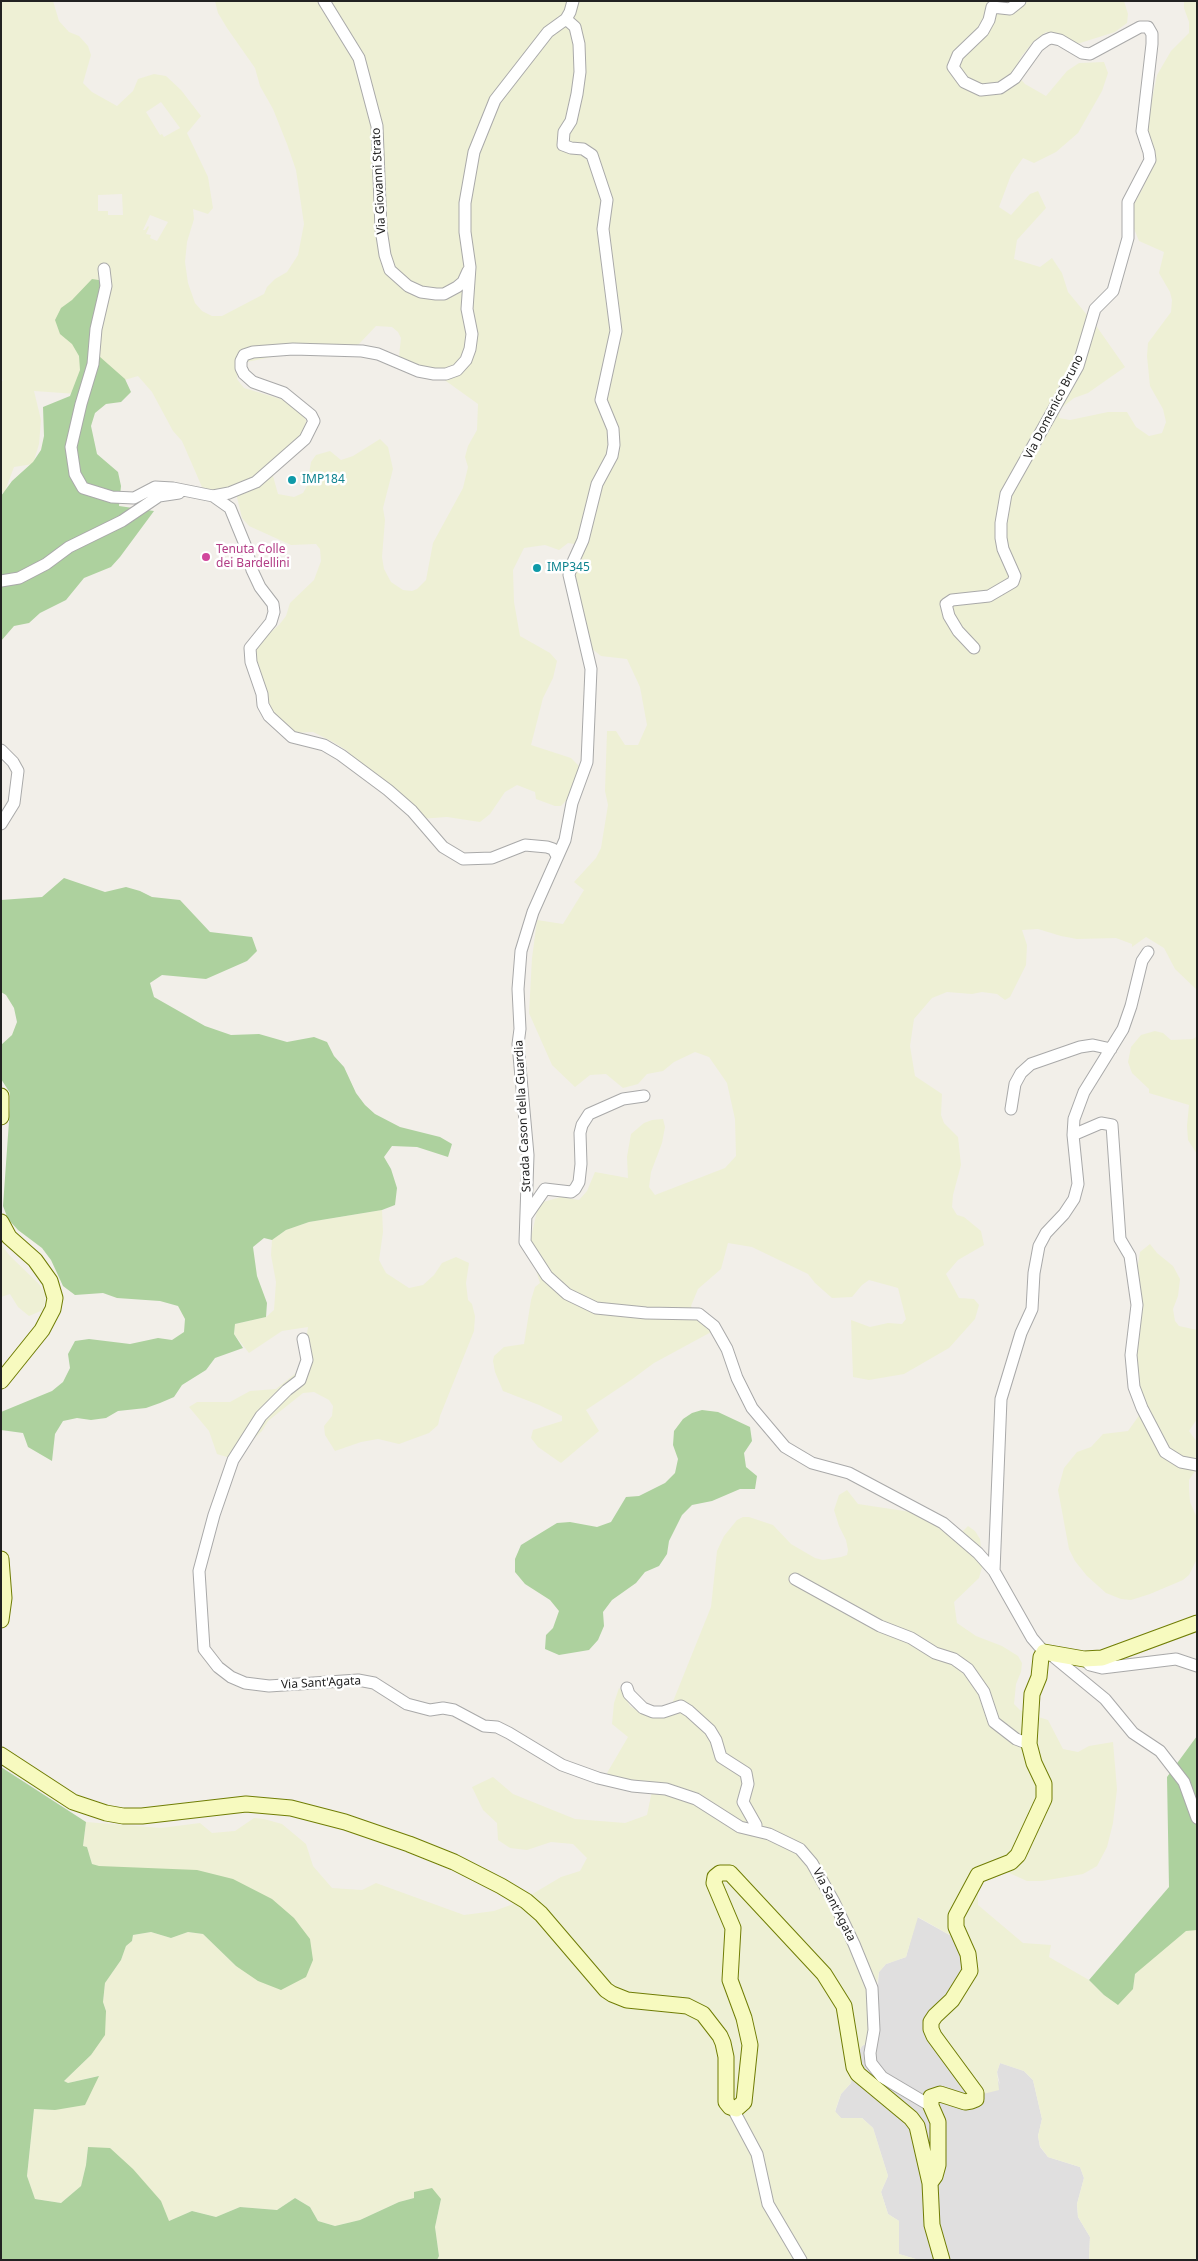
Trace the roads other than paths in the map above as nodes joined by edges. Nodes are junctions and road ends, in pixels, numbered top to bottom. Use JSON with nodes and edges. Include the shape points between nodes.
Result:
{"nodes":[{"id":1,"x":324,"y":1,"type":"edge"},
{"id":2,"x":573,"y":1,"type":"edge"},
{"id":3,"x":1020,"y":1,"type":"edge"},
{"id":4,"x":990,"y":4,"type":"edge"},
{"id":5,"x":566,"y":19,"type":"junction"},
{"id":6,"x":470,"y":267,"type":"junction"},
{"id":7,"x":104,"y":269,"type":"dead end"},
{"id":8,"x":189,"y":491,"type":"junction"},
{"id":9,"x":213,"y":496,"type":"junction"},
{"id":10,"x":1,"y":581,"type":"edge"},
{"id":11,"x":974,"y":648,"type":"dead end"},
{"id":12,"x":1,"y":750,"type":"edge"},
{"id":13,"x":1,"y":824,"type":"edge"},
{"id":14,"x":557,"y":856,"type":"junction"},
{"id":15,"x":1148,"y":952,"type":"dead end"},
{"id":16,"x":1111,"y":1049,"type":"junction"},
{"id":17,"x":1,"y":1096,"type":"edge"},
{"id":18,"x":644,"y":1096,"type":"dead end"},
{"id":19,"x":1011,"y":1108,"type":"dead end"},
{"id":20,"x":1,"y":1117,"type":"edge"},
{"id":21,"x":1073,"y":1136,"type":"junction"},
{"id":22,"x":527,"y":1215,"type":"junction"},
{"id":23,"x":1,"y":1222,"type":"edge"},
{"id":24,"x":302,"y":1339,"type":"dead end"},
{"id":25,"x":1,"y":1381,"type":"edge"},
{"id":26,"x":1197,"y":1465,"type":"edge"},
{"id":27,"x":1,"y":1559,"type":"edge"},
{"id":28,"x":994,"y":1571,"type":"junction"},
{"id":29,"x":796,"y":1579,"type":"dead end"},
{"id":30,"x":1,"y":1620,"type":"edge"},
{"id":31,"x":1197,"y":1624,"type":"edge"},
{"id":32,"x":1047,"y":1653,"type":"junction"},
{"id":33,"x":1084,"y":1659,"type":"junction"},
{"id":34,"x":1197,"y":1666,"type":"edge"},
{"id":35,"x":627,"y":1688,"type":"dead end"},
{"id":36,"x":1029,"y":1744,"type":"junction"},
{"id":37,"x":1,"y":1755,"type":"edge"},
{"id":38,"x":1197,"y":1818,"type":"edge"},
{"id":39,"x":756,"y":1830,"type":"junction"},
{"id":40,"x":931,"y":2106,"type":"junction"},
{"id":41,"x":733,"y":2108,"type":"junction"},
{"id":42,"x":930,"y":2183,"type":"junction"},
{"id":43,"x":801,"y":2260,"type":"edge"},
{"id":44,"x":942,"y":2260,"type":"edge"}],
"edges":[{"from":1,"to":6,"type":"street","name":"Via Giovanni Strato","via":[[360,58],[377,126],[381,229],[390,270],[408,286],[421,292],[444,294],[463,282]]},
{"from":2,"to":5,"type":"street"},
{"from":3,"to":4,"type":"street","via":[[1010,9]]},
{"from":4,"to":11,"type":"street","name":"Via Domenico Bruno","via":[[989,20],[983,31],[958,56],[953,67],[964,82],[981,90],[1000,88],[1015,78],[1038,46],[1051,38],[1082,54],[1090,54],[1140,27],[1148,27],[1153,38],[1142,132],[1150,160],[1128,202],[1128,238],[1112,291],[1095,309],[1078,366],[1006,494],[1001,538],[1015,576],[1013,582],[989,596],[952,600],[946,604],[949,616]]},
{"from":5,"to":6,"type":"street","via":[[548,32],[499,93],[474,152],[465,202]]},
{"from":5,"to":14,"type":"street","name":"Strada Cason della Guardia","via":[[575,28],[580,72],[563,145],[584,149],[592,155],[607,200],[603,229],[616,331],[601,392],[603,407],[613,429],[612,456],[597,484],[586,533],[569,575],[591,669],[587,762],[572,803],[565,840]]},
{"from":6,"to":9,"type":"street","via":[[467,300],[472,334],[466,360],[457,370],[446,374],[418,371],[378,354],[362,351],[265,350],[244,355],[241,368],[244,374],[253,382],[284,393],[314,421],[306,439],[256,482]]},
{"from":7,"to":8,"type":"street","via":[[106,286],[96,329],[93,364],[72,447],[75,474],[83,488],[125,499],[155,487]]},
{"from":8,"to":9,"type":"street"},
{"from":8,"to":10,"type":"street","via":[[159,496],[122,521],[69,547],[46,564],[19,578]]},
{"from":9,"to":14,"type":"street","via":[[230,508],[252,570],[273,604],[271,622],[250,648],[263,705],[269,716],[292,737],[342,755],[388,790],[444,847],[463,859],[492,858],[525,845],[553,849]]},
{"from":12,"to":13,"type":"street","via":[[18,770],[14,803]]},
{"from":14,"to":22,"type":"street","name":"Strada Cason della Guardia","via":[[533,912],[521,951],[518,1044],[528,1155]]},
{"from":15,"to":16,"type":"street","via":[[1142,961],[1131,1006]]},
{"from":16,"to":19,"type":"street","via":[[1086,1046],[1031,1064],[1015,1084]]},
{"from":16,"to":21,"type":"street","via":[[1079,1102]]},
{"from":17,"to":20,"type":"street"},
{"from":18,"to":22,"type":"street","via":[[623,1099],[589,1114],[580,1133],[581,1164],[576,1189],[571,1192],[545,1189]]},
{"from":21,"to":26,"type":"street","via":[[1101,1123],[1112,1125],[1120,1239],[1130,1256],[1137,1305],[1131,1356],[1134,1387],[1165,1452],[1181,1462]]},
{"from":21,"to":28,"type":"street","via":[[1078,1184],[1074,1199],[1039,1246],[1032,1309],[1021,1333],[1001,1399]]},
{"from":22,"to":28,"type":"street","name":"Strada Cason della Guardia","via":[[525,1242],[529,1251],[547,1276],[567,1294],[596,1308],[699,1314],[714,1326],[727,1349],[752,1408],[785,1447],[812,1463],[858,1478],[943,1523]]},
{"from":23,"to":25,"type":"street","via":[[9,1237],[35,1260],[50,1281],[55,1298],[42,1330]]},
{"from":24,"to":39,"type":"street","name":"Via Sant'Agata","via":[[307,1360],[300,1380],[261,1416],[233,1460],[203,1553],[199,1571],[202,1635],[204,1649],[218,1666],[231,1677],[269,1686],[358,1680],[374,1683],[407,1704],[430,1710],[454,1710],[484,1726],[497,1727],[562,1766],[632,1786],[666,1789],[696,1799],[740,1827]]},
{"from":27,"to":30,"type":"street","via":[[4,1598]]},
{"from":28,"to":32,"type":"street","name":"Strada Cason della Guardia","via":[[1032,1638]]},
{"from":29,"to":36,"type":"street","via":[[873,1623],[954,1659],[968,1670],[984,1692],[994,1722],[1016,1739]]},
{"from":31,"to":33,"type":"street","via":[[1102,1658]]},
{"from":32,"to":33,"type":"street"},
{"from":32,"to":36,"type":"street","via":[[1040,1662],[1039,1677],[1032,1694]]},
{"from":32,"to":38,"type":"street","name":"Strada Cason della Guardia","via":[[1104,1699],[1133,1733],[1160,1751],[1184,1782]]},
{"from":33,"to":34,"type":"street","via":[[1090,1665],[1102,1668],[1176,1659]]},
{"from":35,"to":39,"type":"street","via":[[642,1708],[663,1712],[681,1706],[710,1730],[720,1757],[746,1773],[748,1784],[743,1802],[756,1824]]},
{"from":36,"to":40,"type":"street","via":[[1044,1784],[1044,1799],[1018,1855],[1011,1862],[978,1875],[967,1893],[956,1916],[956,1927],[968,1954],[970,1971],[952,2000],[931,2022],[934,2036],[975,2088],[976,2099],[965,2102],[940,2094],[932,2097]]},
{"from":37,"to":41,"type":"street","via":[[73,1802],[106,1813],[142,1816],[246,1804],[291,1808],[346,1822],[454,1862],[526,1901],[612,1994],[627,2000],[687,2006],[703,2014],[724,2043],[726,2102]]},
{"from":39,"to":40,"type":"street","name":"Via Sant'Agata","via":[[800,1849],[812,1863],[834,1902],[872,1988],[874,2030],[871,2063],[882,2077]]},
{"from":40,"to":42,"type":"street","via":[[938,2122],[938,2165]]},
{"from":41,"to":42,"type":"street","via":[[744,2102],[750,2045],[730,1980],[733,1928],[714,1883],[717,1875],[723,1872],[732,1876],[836,1990],[844,2006],[854,2067],[917,2126]]},
{"from":41,"to":43,"type":"street","via":[[756,2154],[768,2204]]},
{"from":42,"to":44,"type":"street","via":[[932,2225]]}]}
